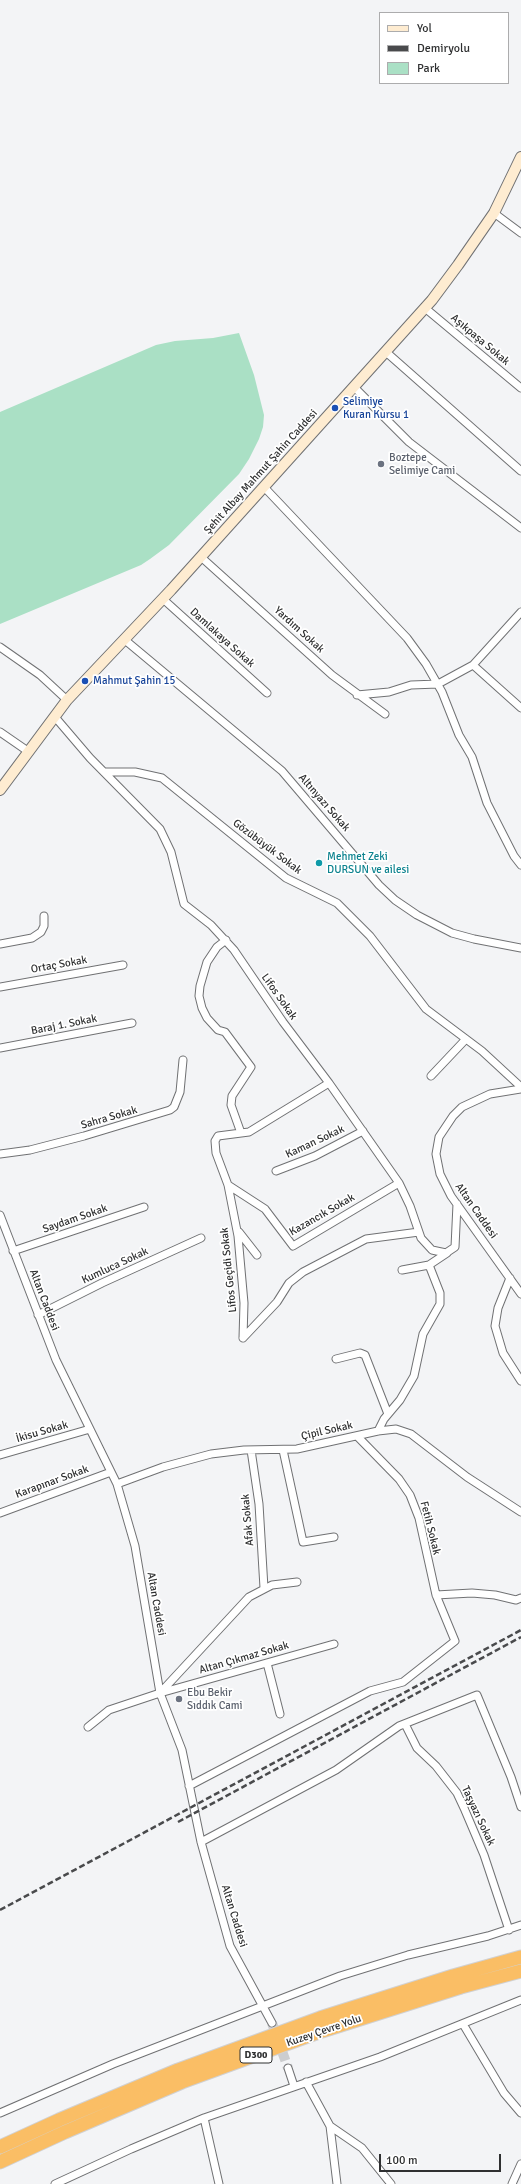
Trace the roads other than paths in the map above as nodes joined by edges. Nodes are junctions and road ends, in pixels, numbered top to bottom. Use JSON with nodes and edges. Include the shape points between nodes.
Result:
{"nodes":[{"id":1,"x":521,"y":156,"type":"edge"},
{"id":2,"x":494,"y":213,"type":"junction"},
{"id":3,"x":521,"y":233,"type":"edge"},
{"id":4,"x":425,"y":308,"type":"junction"},
{"id":5,"x":386,"y":352,"type":"junction"},
{"id":6,"x":354,"y":387,"type":"junction"},
{"id":7,"x":521,"y":388,"type":"edge"},
{"id":8,"x":521,"y":471,"type":"edge"},
{"id":9,"x":264,"y":487,"type":"junction"},
{"id":10,"x":521,"y":528,"type":"edge"},
{"id":11,"x":201,"y":557,"type":"junction"},
{"id":12,"x":163,"y":599,"type":"junction"},
{"id":13,"x":521,"y":612,"type":"edge"},
{"id":14,"x":124,"y":640,"type":"junction"},
{"id":15,"x":0,"y":647,"type":"edge"},
{"id":16,"x":473,"y":665,"type":"junction"},
{"id":17,"x":438,"y":684,"type":"junction"},
{"id":18,"x":267,"y":693,"type":"dead end"},
{"id":19,"x":357,"y":695,"type":"junction"},
{"id":20,"x":67,"y":700,"type":"junction"},
{"id":21,"x":521,"y":708,"type":"edge"},
{"id":22,"x":385,"y":714,"type":"dead end"},
{"id":23,"x":55,"y":717,"type":"junction"},
{"id":24,"x":0,"y":732,"type":"edge"},
{"id":25,"x":29,"y":752,"type":"junction"},
{"id":26,"x":104,"y":772,"type":"junction"},
{"id":27,"x":0,"y":790,"type":"edge"},
{"id":28,"x":521,"y":865,"type":"edge"},
{"id":29,"x":44,"y":916,"type":"dead end"},
{"id":30,"x":226,"y":940,"type":"junction"},
{"id":31,"x":0,"y":944,"type":"edge"},
{"id":32,"x":521,"y":948,"type":"edge"},
{"id":33,"x":123,"y":965,"type":"dead end"},
{"id":34,"x":0,"y":987,"type":"edge"},
{"id":35,"x":132,"y":1023,"type":"dead end"},
{"id":36,"x":466,"y":1039,"type":"junction"},
{"id":37,"x":0,"y":1048,"type":"edge"},
{"id":38,"x":183,"y":1060,"type":"dead end"},
{"id":39,"x":431,"y":1076,"type":"dead end"},
{"id":40,"x":329,"y":1083,"type":"junction"},
{"id":41,"x":521,"y":1088,"type":"edge"},
{"id":42,"x":363,"y":1131,"type":"junction"},
{"id":43,"x":241,"y":1133,"type":"junction"},
{"id":44,"x":0,"y":1154,"type":"edge"},
{"id":45,"x":276,"y":1171,"type":"dead end"},
{"id":46,"x":399,"y":1183,"type":"junction"},
{"id":47,"x":228,"y":1185,"type":"junction"},
{"id":48,"x":457,"y":1204,"type":"junction"},
{"id":49,"x":144,"y":1207,"type":"dead end"},
{"id":50,"x":0,"y":1215,"type":"edge"},
{"id":51,"x":237,"y":1230,"type":"junction"},
{"id":52,"x":419,"y":1232,"type":"junction"},
{"id":53,"x":201,"y":1238,"type":"dead end"},
{"id":54,"x":13,"y":1251,"type":"junction"},
{"id":55,"x":449,"y":1252,"type":"junction"},
{"id":56,"x":257,"y":1255,"type":"dead end"},
{"id":57,"x":429,"y":1265,"type":"junction"},
{"id":58,"x":402,"y":1270,"type":"dead end"},
{"id":59,"x":510,"y":1278,"type":"junction"},
{"id":60,"x":521,"y":1294,"type":"edge"},
{"id":61,"x":38,"y":1315,"type":"junction"},
{"id":62,"x":336,"y":1359,"type":"dead end"},
{"id":63,"x":521,"y":1381,"type":"edge"},
{"id":64,"x":388,"y":1414,"type":"junction"},
{"id":65,"x":90,"y":1429,"type":"junction"},
{"id":66,"x":378,"y":1431,"type":"junction"},
{"id":67,"x":357,"y":1436,"type":"junction"},
{"id":68,"x":251,"y":1450,"type":"junction"},
{"id":69,"x":282,"y":1450,"type":"junction"},
{"id":70,"x":0,"y":1455,"type":"edge"},
{"id":71,"x":111,"y":1472,"type":"junction"},
{"id":72,"x":117,"y":1484,"type":"junction"},
{"id":73,"x":521,"y":1512,"type":"edge"},
{"id":74,"x":0,"y":1513,"type":"edge"},
{"id":75,"x":334,"y":1537,"type":"dead end"},
{"id":76,"x":297,"y":1582,"type":"dead end"},
{"id":77,"x":264,"y":1588,"type":"junction"},
{"id":78,"x":436,"y":1595,"type":"junction"},
{"id":79,"x":518,"y":1599,"type":"edge"},
{"id":80,"x":334,"y":1644,"type":"dead end"},
{"id":81,"x":267,"y":1663,"type":"junction"},
{"id":82,"x":160,"y":1693,"type":"junction"},
{"id":83,"x":280,"y":1714,"type":"dead end"},
{"id":84,"x":405,"y":1724,"type":"junction"},
{"id":85,"x":88,"y":1727,"type":"dead end"},
{"id":86,"x":189,"y":1786,"type":"junction"},
{"id":87,"x":521,"y":1807,"type":"edge"},
{"id":88,"x":201,"y":1842,"type":"junction"},
{"id":89,"x":521,"y":1925,"type":"edge"},
{"id":90,"x":509,"y":1930,"type":"junction"},
{"id":91,"x":521,"y":1957,"type":"edge"},
{"id":92,"x":521,"y":1971,"type":"edge"},
{"id":93,"x":521,"y":2000,"type":"edge"},
{"id":94,"x":263,"y":2006,"type":"junction"},
{"id":95,"x":272,"y":2023,"type":"tunnel mouth"},
{"id":96,"x":463,"y":2024,"type":"junction"},
{"id":97,"x":288,"y":2068,"type":"tunnel mouth"},
{"id":98,"x":306,"y":2082,"type":"junction"},
{"id":99,"x":294,"y":2086,"type":"junction"},
{"id":100,"x":0,"y":2112,"type":"edge"},
{"id":101,"x":521,"y":2112,"type":"edge"},
{"id":102,"x":204,"y":2118,"type":"junction"},
{"id":103,"x":330,"y":2126,"type":"junction"},
{"id":104,"x":0,"y":2147,"type":"edge"},
{"id":105,"x":0,"y":2162,"type":"edge"},
{"id":106,"x":521,"y":2164,"type":"edge"},
{"id":107,"x":55,"y":2184,"type":"edge"},
{"id":108,"x":219,"y":2184,"type":"edge"},
{"id":109,"x":337,"y":2184,"type":"edge"},
{"id":110,"x":391,"y":2184,"type":"edge"},
{"id":111,"x":512,"y":2184,"type":"edge"}],
"edges":[{"from":1,"to":2,"type":"street","name":"Şehit Albay Mahmut Şahin Caddesi"},
{"from":2,"to":3,"type":"street"},
{"from":2,"to":4,"type":"street","name":"Şehit Albay Mahmut Şahin Caddesi"},
{"from":4,"to":5,"type":"street","name":"Şehit Albay Mahmut Şahin Caddesi"},
{"from":4,"to":7,"type":"street","name":"Aşıkpaşa Sokak"},
{"from":5,"to":6,"type":"street","name":"Şehit Albay Mahmut Şahin Caddesi"},
{"from":5,"to":8,"type":"street"},
{"from":6,"to":9,"type":"street","name":"Şehit Albay Mahmut Şahin Caddesi"},
{"from":6,"to":10,"type":"street","via":[[409,442]]},
{"from":9,"to":11,"type":"street","name":"Şehit Albay Mahmut Şahin Caddesi"},
{"from":9,"to":17,"type":"street","via":[[408,638]]},
{"from":11,"to":12,"type":"street","name":"Şehit Albay Mahmut Şahin Caddesi"},
{"from":11,"to":19,"type":"street","name":"Yardım Sokak"},
{"from":12,"to":14,"type":"street","name":"Şehit Albay Mahmut Şahin Caddesi"},
{"from":12,"to":18,"type":"street","name":"Damlakaya Sokak"},
{"from":13,"to":16,"type":"street"},
{"from":14,"to":20,"type":"street","name":"Şehit Albay Mahmut Şahin Caddesi"},
{"from":14,"to":32,"type":"street","name":"Altınyazı Sokak","via":[[282,771],[379,885],[395,900],[416,915],[452,933]]},
{"from":15,"to":20,"type":"street","via":[[40,675]]},
{"from":16,"to":17,"type":"street"},
{"from":16,"to":21,"type":"street"},
{"from":17,"to":19,"type":"street","via":[[411,685],[389,692]]},
{"from":17,"to":28,"type":"street","via":[[472,758],[487,803]]},
{"from":19,"to":22,"type":"street","name":"Yardım Sokak"},
{"from":20,"to":23,"type":"street","name":"Şehit Albay Mahmut Şahin Caddesi"},
{"from":23,"to":25,"type":"street","name":"Şehit Albay Mahmut Şahin Caddesi"},
{"from":23,"to":26,"type":"street","name":"Lifos Sokak"},
{"from":24,"to":25,"type":"street"},
{"from":25,"to":27,"type":"street","name":"Şehit Albay Mahmut Şahin Caddesi"},
{"from":26,"to":30,"type":"street","name":"Lifos Sokak","via":[[160,829],[171,852],[184,904]]},
{"from":26,"to":36,"type":"street","name":"Gözübüyük Sokak","via":[[135,772],[162,778],[286,878],[337,903],[370,936],[424,1006]]},
{"from":29,"to":31,"type":"street","via":[[41,932],[32,938]]},
{"from":30,"to":40,"type":"street","name":"Lifos Sokak"},
{"from":30,"to":43,"type":"street","via":[[217,947],[207,962],[199,996],[207,1018],[218,1030],[225,1032],[251,1067],[232,1096],[231,1105]]},
{"from":33,"to":34,"type":"street","name":"Ortaç Sokak"},
{"from":35,"to":37,"type":"street","name":"Baraj 1. Sokak"},
{"from":36,"to":39,"type":"street"},
{"from":36,"to":41,"type":"street","name":"Gözübüyük Sokak"},
{"from":38,"to":44,"type":"street","name":"Sahra Sokak","via":[[180,1092],[174,1107],[170,1110],[30,1150]]},
{"from":40,"to":42,"type":"street","name":"Lifos Sokak"},
{"from":40,"to":43,"type":"street","name":"Lifos Geçidi Sokak","via":[[249,1132]]},
{"from":41,"to":48,"type":"street","name":"Altan Caddesi","via":[[490,1094],[466,1104],[453,1116],[439,1136],[436,1154],[438,1168]]},
{"from":42,"to":45,"type":"street","name":"Kaman Sokak","via":[[315,1156]]},
{"from":42,"to":46,"type":"street","name":"Lifos Sokak"},
{"from":43,"to":47,"type":"street","name":"Lifos Geçidi Sokak","via":[[218,1136],[214,1141]]},
{"from":46,"to":47,"type":"street","name":"Kazancık Sokak","via":[[293,1246],[265,1209]]},
{"from":46,"to":52,"type":"street","name":"Lifos Sokak"},
{"from":47,"to":51,"type":"street","name":"Lifos Geçidi Sokak"},
{"from":48,"to":55,"type":"street","via":[[455,1247]]},
{"from":48,"to":59,"type":"street","name":"Altan Caddesi"},
{"from":49,"to":54,"type":"street","name":"Saydam Sokak"},
{"from":50,"to":54,"type":"street","name":"Altan Caddesi"},
{"from":51,"to":52,"type":"street","name":"Lifos Geçidi Sokak","via":[[244,1303],[243,1338],[276,1302],[289,1283],[303,1272],[366,1239]]},
{"from":51,"to":56,"type":"street"},
{"from":52,"to":55,"type":"street","name":"Lifos Sokak","via":[[423,1242],[432,1250],[442,1254]]},
{"from":53,"to":61,"type":"street","name":"Kumluca Sokak"},
{"from":54,"to":61,"type":"street","name":"Altan Caddesi"},
{"from":55,"to":57,"type":"street"},
{"from":57,"to":58,"type":"street"},
{"from":57,"to":64,"type":"street","via":[[440,1293],[440,1304],[423,1334],[414,1376]]},
{"from":59,"to":60,"type":"street","name":"Altan Caddesi"},
{"from":59,"to":63,"type":"street","via":[[498,1308],[495,1326],[503,1353]]},
{"from":61,"to":65,"type":"street","name":"Altan Caddesi","via":[[56,1360]]},
{"from":62,"to":64,"type":"street","via":[[357,1353],[365,1355]]},
{"from":64,"to":66,"type":"street"},
{"from":65,"to":70,"type":"street","name":"İkisu Sokak"},
{"from":65,"to":71,"type":"street","name":"Altan Caddesi"},
{"from":66,"to":67,"type":"street","name":"Çipil Sokak"},
{"from":66,"to":73,"type":"street","name":"Çipil Sokak","via":[[396,1429],[411,1434],[467,1477]]},
{"from":67,"to":69,"type":"street","name":"Çipil Sokak","via":[[306,1448]]},
{"from":67,"to":78,"type":"street","name":"Fetih Sokak","via":[[399,1479],[412,1499],[419,1518]]},
{"from":68,"to":69,"type":"street","name":"Çipil Sokak"},
{"from":68,"to":72,"type":"street","name":"Çipil Sokak","via":[[195,1457]]},
{"from":68,"to":77,"type":"street","name":"Afak Sokak","via":[[259,1504]]},
{"from":69,"to":75,"type":"street","via":[[303,1542]]},
{"from":71,"to":72,"type":"street","name":"Altan Caddesi"},
{"from":71,"to":74,"type":"street","name":"Karapınar Sokak"},
{"from":72,"to":82,"type":"street","name":"Altan Caddesi","via":[[135,1546]]},
{"from":76,"to":77,"type":"street","via":[[280,1583]]},
{"from":77,"to":82,"type":"street","via":[[243,1603]]},
{"from":78,"to":79,"type":"street","via":[[472,1593]]},
{"from":78,"to":86,"type":"street","name":"Fetih Sokak","via":[[455,1641],[403,1682],[370,1691]]},
{"from":80,"to":81,"type":"street","name":"Altan Çıkmaz Sokak"},
{"from":81,"to":82,"type":"street","name":"Altan Çıkmaz Sokak"},
{"from":81,"to":83,"type":"street"},
{"from":82,"to":85,"type":"street","name":"Altan Çıkmaz Sokak","via":[[109,1710]]},
{"from":82,"to":86,"type":"street","name":"Altan Caddesi","via":[[182,1750]]},
{"from":84,"to":87,"type":"street","via":[[477,1695]]},
{"from":84,"to":88,"type":"street","via":[[336,1770]]},
{"from":84,"to":90,"type":"street","name":"Taşyazı Sokak","via":[[417,1748],[436,1766],[457,1793],[484,1855]]},
{"from":86,"to":88,"type":"street","name":"Altan Caddesi"},
{"from":88,"to":94,"type":"street","name":"Altan Caddesi","via":[[230,1946]]},
{"from":89,"to":90,"type":"street"},
{"from":90,"to":94,"type":"street","via":[[374,1965]]},
{"from":91,"to":104,"type":"highway","name":"Kuzey Çevre Yolu","number":"D300","via":[[350,2008],[253,2042],[178,2070]]},
{"from":92,"to":105,"type":"highway","name":"Kuzey Çevre Yolu","number":"D300","via":[[461,1987],[322,2031],[190,2080]]},
{"from":93,"to":96,"type":"street"},
{"from":94,"to":95,"type":"street","name":"Altan Caddesi"},
{"from":94,"to":100,"type":"street"},
{"from":96,"to":98,"type":"street","via":[[380,2057]]},
{"from":96,"to":101,"type":"street","via":[[504,2093]]},
{"from":97,"to":99,"type":"street"},
{"from":98,"to":99,"type":"street"},
{"from":98,"to":103,"type":"street"},
{"from":99,"to":102,"type":"street"},
{"from":102,"to":107,"type":"street"},
{"from":102,"to":108,"type":"street"},
{"from":103,"to":109,"type":"street"},
{"from":103,"to":110,"type":"street","via":[[362,2148]]},
{"from":106,"to":111,"type":"street"}]}
